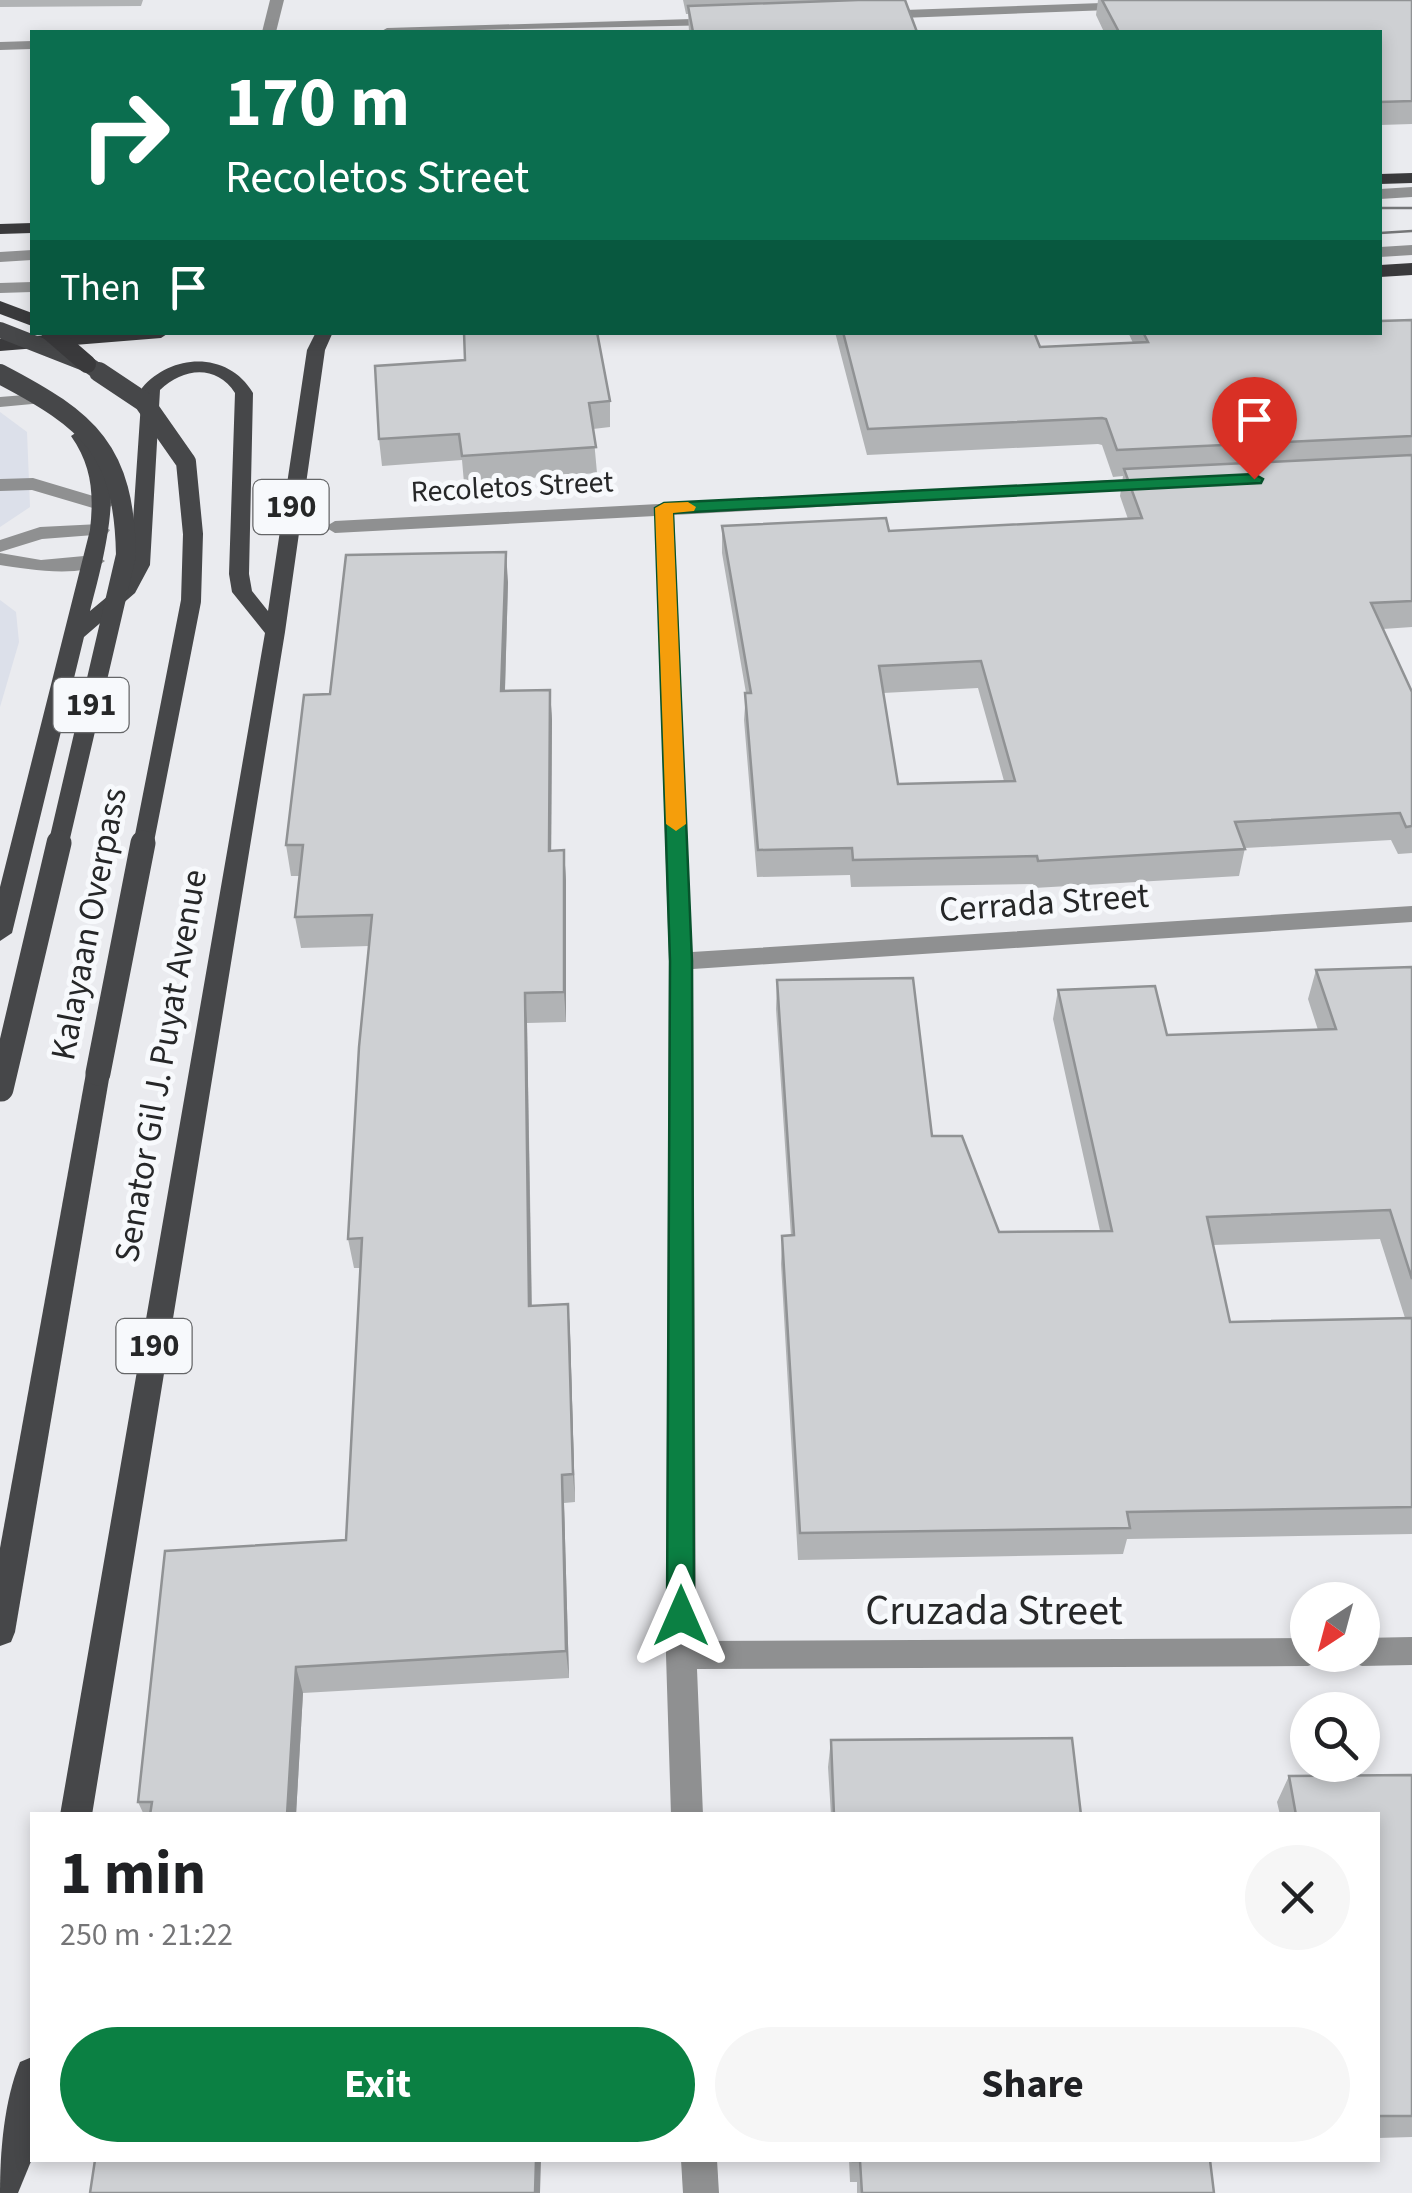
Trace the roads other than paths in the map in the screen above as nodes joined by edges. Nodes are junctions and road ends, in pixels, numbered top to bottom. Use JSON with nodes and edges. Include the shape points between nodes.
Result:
{"nodes":[{"id":1,"x":277,"y":0,"type":"edge"},
{"id":2,"x":998,"y":6,"type":"edge"},
{"id":3,"x":1155,"y":6,"type":"edge"},
{"id":4,"x":861,"y":16,"type":"edge"},
{"id":5,"x":742,"y":20,"type":"edge"},
{"id":6,"x":270,"y":30,"type":"edge"},
{"id":7,"x":445,"y":30,"type":"edge"},
{"id":8,"x":30,"y":45,"type":"edge"},
{"id":9,"x":0,"y":46,"type":"edge"},
{"id":10,"x":1412,"y":178,"type":"edge"},
{"id":11,"x":1382,"y":179,"type":"edge"},
{"id":12,"x":1412,"y":192,"type":"edge"},
{"id":13,"x":1382,"y":194,"type":"edge"},
{"id":14,"x":30,"y":228,"type":"edge"},
{"id":15,"x":0,"y":229,"type":"edge"},
{"id":16,"x":1412,"y":250,"type":"edge"},
{"id":17,"x":1382,"y":252,"type":"edge"},
{"id":18,"x":30,"y":255,"type":"edge"},
{"id":19,"x":0,"y":256,"type":"edge"},
{"id":20,"x":1412,"y":269,"type":"edge"},
{"id":21,"x":1382,"y":270,"type":"edge"},
{"id":22,"x":30,"y":287,"type":"edge"},
{"id":23,"x":0,"y":288,"type":"edge"},
{"id":24,"x":30,"y":304,"type":"edge"},
{"id":25,"x":0,"y":306,"type":"edge"},
{"id":26,"x":30,"y":322,"type":"edge"},
{"id":27,"x":30,"y":323,"type":"edge"},
{"id":28,"x":0,"y":328,"type":"edge"},
{"id":29,"x":53,"y":335,"type":"edge"},
{"id":30,"x":123,"y":335,"type":"edge"},
{"id":31,"x":324,"y":335,"type":"edge"},
{"id":32,"x":0,"y":345,"type":"edge"},
{"id":33,"x":87,"y":364,"type":"junction"},
{"id":34,"x":0,"y":376,"type":"edge"},
{"id":35,"x":37,"y":399,"type":"junction"},
{"id":36,"x":0,"y":402,"type":"edge"},
{"id":37,"x":1176,"y":483,"type":"edge"},
{"id":38,"x":0,"y":486,"type":"edge"},
{"id":39,"x":103,"y":506,"type":"junction"},
{"id":40,"x":664,"y":508,"type":"junction"},
{"id":41,"x":335,"y":527,"type":"dead end"},
{"id":42,"x":100,"y":530,"type":"junction"},
{"id":43,"x":0,"y":546,"type":"edge"},
{"id":44,"x":0,"y":559,"type":"edge"},
{"id":45,"x":95,"y":562,"type":"junction"},
{"id":46,"x":275,"y":632,"type":"junction"},
{"id":47,"x":74,"y":635,"type":"junction"},
{"id":48,"x":1412,"y":914,"type":"edge"},
{"id":49,"x":0,"y":932,"type":"edge"},
{"id":50,"x":681,"y":961,"type":"junction"},
{"id":51,"x":0,"y":1092,"type":"edge"},
{"id":52,"x":0,"y":1632,"type":"edge"},
{"id":53,"x":1290,"y":1652,"type":"edge"},
{"id":54,"x":1380,"y":1652,"type":"edge"},
{"id":55,"x":1412,"y":1652,"type":"edge"},
{"id":56,"x":680,"y":1655,"type":"junction"},
{"id":57,"x":77,"y":1812,"type":"edge"},
{"id":58,"x":686,"y":1812,"type":"edge"},
{"id":59,"x":30,"y":2087,"type":"edge"},
{"id":60,"x":700,"y":2162,"type":"edge"},
{"id":61,"x":0,"y":2192,"type":"edge"},
{"id":62,"x":701,"y":2193,"type":"edge"}],
"edges":[{"from":1,"to":6,"type":"street"},
{"from":2,"to":3,"type":"street"},
{"from":2,"to":4,"type":"street"},
{"from":5,"to":7,"type":"street"},
{"from":8,"to":9,"type":"street"},
{"from":10,"to":11,"type":"highway"},
{"from":12,"to":13,"type":"street"},
{"from":14,"to":15,"type":"highway"},
{"from":16,"to":17,"type":"street"},
{"from":18,"to":19,"type":"street"},
{"from":20,"to":21,"type":"highway"},
{"from":22,"to":23,"type":"street"},
{"from":24,"to":25,"type":"highway"},
{"from":25,"to":26,"type":"highway"},
{"from":27,"to":28,"type":"highway"},
{"from":28,"to":33,"type":"main road","name":"Kalayaan Overpass","number":"191","bridge":true},
{"from":29,"to":33,"type":"highway","bridge":true},
{"from":30,"to":32,"type":"highway"},
{"from":31,"to":46,"type":"main road","name":"Senator Gil J. Puyat Avenue","number":"190"},
{"from":33,"to":52,"type":"main road","name":"Kalayaan Overpass","number":"191","bridge":true,"via":[[144,402],[186,462],[194,534],[191,600],[98,1072]]},
{"from":34,"to":35,"type":"main road"},
{"from":34,"to":51,"type":"main road","name":"Kalayaan Overpass","number":"191","bridge":true,"via":[[78,420],[120,478],[128,516],[126,554]]},
{"from":35,"to":36,"type":"street"},
{"from":35,"to":39,"type":"main road","via":[[94,455]]},
{"from":37,"to":40,"type":"street","name":"Recoletos Street"},
{"from":38,"to":39,"type":"street","via":[[33,484]]},
{"from":39,"to":42,"type":"main road"},
{"from":40,"to":41,"type":"street","name":"Recoletos Street"},
{"from":40,"to":50,"type":"street"},
{"from":42,"to":43,"type":"street","via":[[40,533]]},
{"from":42,"to":45,"type":"main road"},
{"from":44,"to":45,"type":"street","via":[[41,566]]},
{"from":45,"to":47,"type":"main road"},
{"from":46,"to":47,"type":"main road","via":[[242,592],[239,574],[244,393],[239,379],[199,368],[171,372],[151,388],[140,566],[128,588]]},
{"from":46,"to":57,"type":"main road","name":"Senator Gil J. Puyat Avenue","number":"190"},
{"from":47,"to":49,"type":"main road"},
{"from":48,"to":50,"type":"street","name":"Cerrada Street"},
{"from":50,"to":56,"type":"street"},
{"from":53,"to":56,"type":"street","name":"Cruzada Street"},
{"from":54,"to":55,"type":"street"},
{"from":56,"to":58,"type":"street"},
{"from":59,"to":61,"type":"main road","via":[[21,2144]]},
{"from":60,"to":62,"type":"street"}]}
